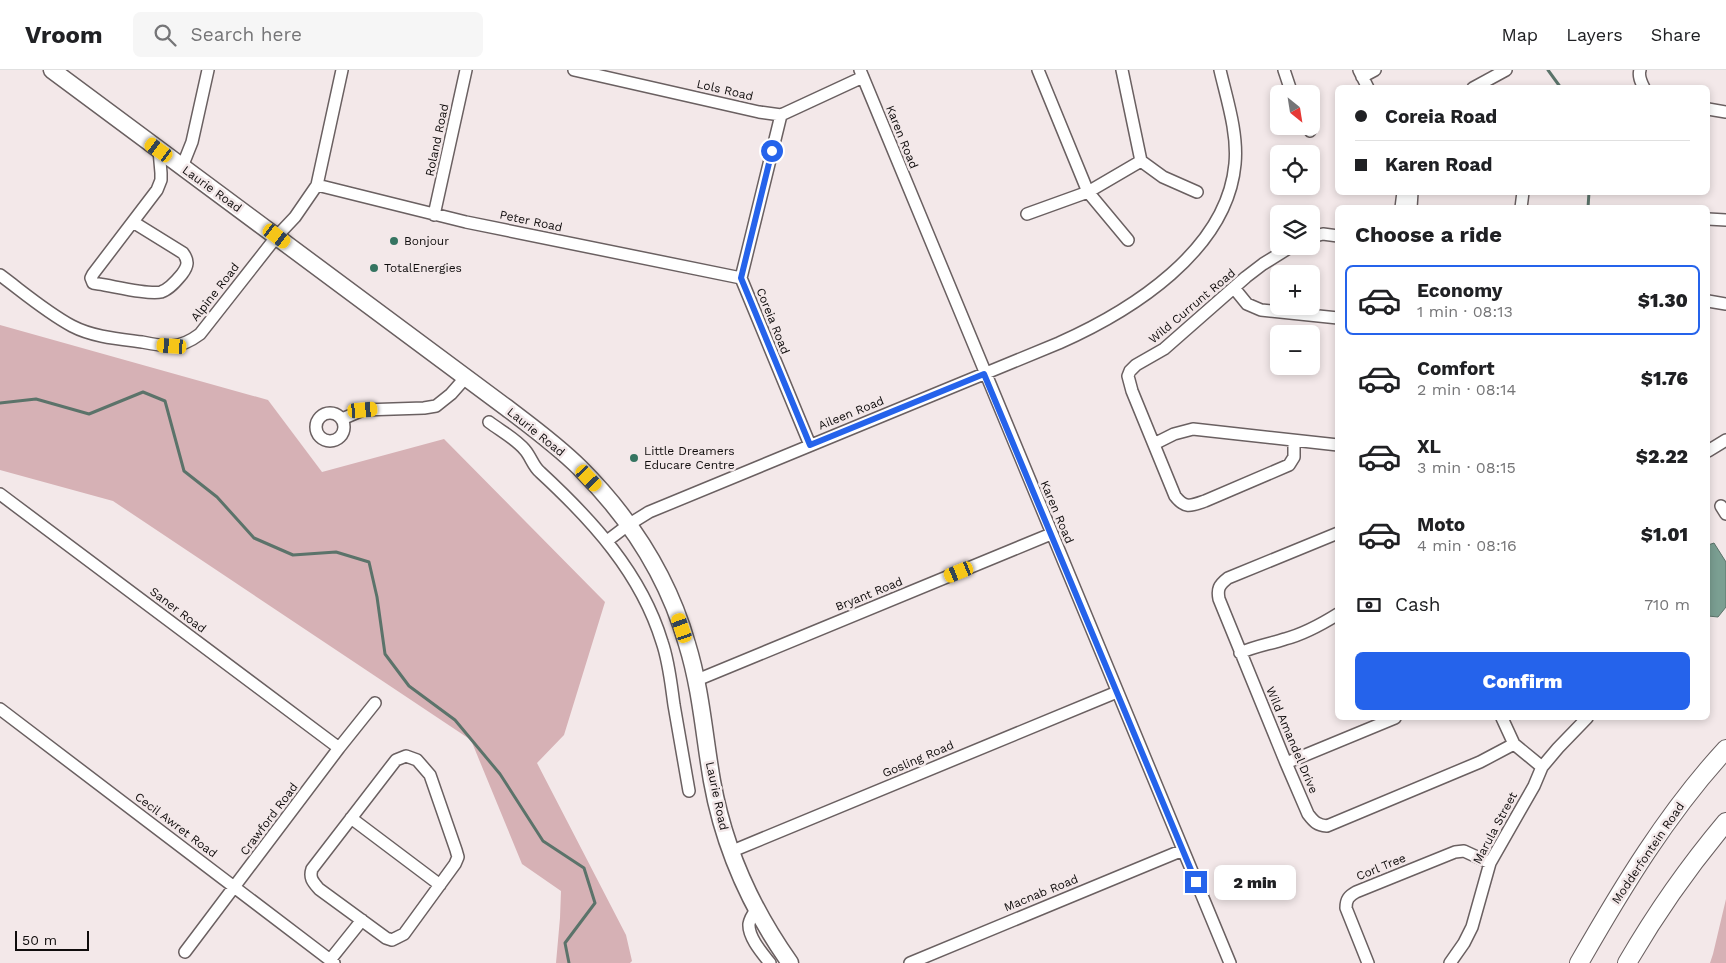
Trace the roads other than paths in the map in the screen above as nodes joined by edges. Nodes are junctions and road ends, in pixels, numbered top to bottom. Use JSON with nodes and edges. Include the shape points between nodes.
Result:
{"nodes":[{"id":1,"x":52,"y":70,"type":"edge"},
{"id":2,"x":208,"y":70,"type":"edge"},
{"id":3,"x":342,"y":70,"type":"edge"},
{"id":4,"x":466,"y":70,"type":"edge"},
{"id":5,"x":574,"y":70,"type":"edge"},
{"id":6,"x":1038,"y":70,"type":"edge"},
{"id":7,"x":1122,"y":70,"type":"edge"},
{"id":8,"x":1220,"y":70,"type":"edge"},
{"id":9,"x":1284,"y":70,"type":"edge"},
{"id":10,"x":1375,"y":70,"type":"edge"},
{"id":11,"x":1506,"y":70,"type":"edge"},
{"id":12,"x":1640,"y":70,"type":"edge"},
{"id":13,"x":861,"y":74,"type":"edge"},
{"id":14,"x":1363,"y":78,"type":"edge"},
{"id":15,"x":1289,"y":85,"type":"edge"},
{"id":16,"x":1479,"y":85,"type":"edge"},
{"id":17,"x":1642,"y":85,"type":"edge"},
{"id":18,"x":1710,"y":109,"type":"edge"},
{"id":19,"x":1726,"y":112,"type":"edge"},
{"id":20,"x":780,"y":115,"type":"junction"},
{"id":21,"x":159,"y":150,"type":"junction"},
{"id":22,"x":1141,"y":161,"type":"junction"},
{"id":23,"x":182,"y":167,"type":"junction"},
{"id":24,"x":317,"y":185,"type":"junction"},
{"id":25,"x":1088,"y":192,"type":"junction"},
{"id":26,"x":1197,"y":192,"type":"dead end"},
{"id":27,"x":1026,"y":214,"type":"dead end"},
{"id":28,"x":434,"y":215,"type":"junction"},
{"id":29,"x":1710,"y":219,"type":"edge"},
{"id":30,"x":1726,"y":220,"type":"edge"},
{"id":31,"x":133,"y":222,"type":"junction"},
{"id":32,"x":1320,"y":234,"type":"edge"},
{"id":33,"x":277,"y":236,"type":"junction"},
{"id":34,"x":1335,"y":236,"type":"edge"},
{"id":35,"x":1128,"y":240,"type":"dead end"},
{"id":36,"x":1278,"y":255,"type":"edge"},
{"id":37,"x":0,"y":275,"type":"edge"},
{"id":38,"x":741,"y":278,"type":"junction"},
{"id":39,"x":1234,"y":288,"type":"junction"},
{"id":40,"x":1710,"y":301,"type":"edge"},
{"id":41,"x":1726,"y":304,"type":"edge"},
{"id":42,"x":1335,"y":318,"type":"edge"},
{"id":43,"x":984,"y":374,"type":"junction"},
{"id":44,"x":466,"y":377,"type":"junction"},
{"id":45,"x":342,"y":419,"type":"dead end"},
{"id":46,"x":489,"y":422,"type":"dead end"},
{"id":47,"x":1726,"y":440,"type":"edge"},
{"id":48,"x":1294,"y":441,"type":"junction"},
{"id":49,"x":1154,"y":444,"type":"junction"},
{"id":50,"x":1335,"y":444,"type":"edge"},
{"id":51,"x":810,"y":445,"type":"junction"},
{"id":52,"x":1710,"y":450,"type":"edge"},
{"id":53,"x":0,"y":494,"type":"edge"},
{"id":54,"x":628,"y":524,"type":"junction"},
{"id":55,"x":1051,"y":534,"type":"junction"},
{"id":56,"x":1335,"y":534,"type":"edge"},
{"id":57,"x":607,"y":541,"type":"junction"},
{"id":58,"x":1335,"y":616,"type":"edge"},
{"id":59,"x":1240,"y":653,"type":"junction"},
{"id":60,"x":697,"y":680,"type":"junction"},
{"id":61,"x":1118,"y":692,"type":"junction"},
{"id":62,"x":375,"y":703,"type":"dead end"},
{"id":63,"x":0,"y":710,"type":"edge"},
{"id":64,"x":1390,"y":720,"type":"edge"},
{"id":65,"x":1503,"y":720,"type":"edge"},
{"id":66,"x":1585,"y":720,"type":"edge"},
{"id":67,"x":1514,"y":744,"type":"junction"},
{"id":68,"x":339,"y":748,"type":"junction"},
{"id":69,"x":1726,"y":749,"type":"edge"},
{"id":70,"x":1286,"y":763,"type":"junction"},
{"id":71,"x":1542,"y":767,"type":"junction"},
{"id":72,"x":689,"y":791,"type":"dead end"},
{"id":73,"x":351,"y":818,"type":"junction"},
{"id":74,"x":1726,"y":822,"type":"edge"},
{"id":75,"x":1183,"y":850,"type":"junction"},
{"id":76,"x":730,"y":852,"type":"junction"},
{"id":77,"x":1490,"y":863,"type":"junction"},
{"id":78,"x":440,"y":885,"type":"junction"},
{"id":79,"x":235,"y":887,"type":"junction"},
{"id":80,"x":756,"y":910,"type":"junction"},
{"id":81,"x":362,"y":920,"type":"junction"},
{"id":82,"x":185,"y":952,"type":"dead end"},
{"id":83,"x":332,"y":961,"type":"edge"},
{"id":84,"x":770,"y":963,"type":"edge"},
{"id":85,"x":790,"y":963,"type":"edge"},
{"id":86,"x":910,"y":963,"type":"edge"},
{"id":87,"x":1230,"y":963,"type":"edge"},
{"id":88,"x":1368,"y":963,"type":"edge"},
{"id":89,"x":1450,"y":963,"type":"edge"},
{"id":90,"x":1579,"y":963,"type":"edge"},
{"id":91,"x":1627,"y":963,"type":"edge"}],
"edges":[{"from":1,"to":21,"type":"main road","name":"Laurie Road"},
{"from":2,"to":23,"type":"street","via":[[192,142]]},
{"from":3,"to":24,"type":"street"},
{"from":4,"to":28,"type":"street","name":"Roland Road"},
{"from":5,"to":20,"type":"street","name":"Lols Road"},
{"from":6,"to":25,"type":"street"},
{"from":7,"to":22,"type":"street"},
{"from":8,"to":43,"type":"street","name":"Aileen Road","via":[[1234,134],[1236,163],[1221,214],[1208,234],[1187,259],[1114,315],[1085,332]]},
{"from":9,"to":15,"type":"street"},
{"from":10,"to":14,"type":"street"},
{"from":11,"to":16,"type":"street"},
{"from":12,"to":17,"type":"street"},
{"from":13,"to":20,"type":"street"},
{"from":13,"to":43,"type":"street","name":"Karen Road"},
{"from":18,"to":19,"type":"street"},
{"from":20,"to":38,"type":"street","name":"Coreia Road"},
{"from":21,"to":23,"type":"main road","name":"Laurie Road"},
{"from":21,"to":31,"type":"street","via":[[161,180]]},
{"from":22,"to":25,"type":"street"},
{"from":22,"to":26,"type":"street","via":[[1163,177]]},
{"from":23,"to":33,"type":"main road","name":"Laurie Road"},
{"from":24,"to":28,"type":"street","name":"Peter Road"},
{"from":24,"to":33,"type":"street","name":"Alpine Road","via":[[295,218]]},
{"from":25,"to":27,"type":"street"},
{"from":25,"to":35,"type":"street"},
{"from":28,"to":38,"type":"street","name":"Peter Road"},
{"from":29,"to":30,"type":"street"},
{"from":31,"to":31,"type":"street","via":[[93,274],[92,280],[99,284],[163,292],[188,265],[187,258]]},
{"from":32,"to":34,"type":"street"},
{"from":33,"to":37,"type":"street","name":"Alpine Road","via":[[200,334],[172,346],[112,338],[80,329]]},
{"from":33,"to":44,"type":"main road","name":"Laurie Road"},
{"from":36,"to":39,"type":"street","name":"Wild Currunt Road"},
{"from":38,"to":51,"type":"street","name":"Coreia Road"},
{"from":39,"to":42,"type":"street","via":[[1248,304],[1261,310]]},
{"from":39,"to":49,"type":"street","name":"Wild Currunt Road","via":[[1164,349],[1130,370],[1129,383]]},
{"from":40,"to":41,"type":"street"},
{"from":43,"to":51,"type":"street","name":"Aileen Road"},
{"from":43,"to":55,"type":"street","name":"Karen Road"},
{"from":44,"to":45,"type":"street","via":[[436,406],[363,410]]},
{"from":44,"to":54,"type":"main road","name":"Laurie Road","via":[[579,467]]},
{"from":46,"to":57,"type":"street","via":[[522,446],[537,470]]},
{"from":47,"to":52,"type":"street"},
{"from":48,"to":49,"type":"street","via":[[1193,429]]},
{"from":48,"to":49,"type":"street","via":[[1294,457],[1289,465],[1187,506],[1175,496]]},
{"from":48,"to":50,"type":"street"},
{"from":51,"to":54,"type":"street","name":"Aileen Road"},
{"from":53,"to":68,"type":"street","name":"Saner Road"},
{"from":54,"to":57,"type":"street","name":"Aileen Road"},
{"from":54,"to":60,"type":"main road","name":"Laurie Road","via":[[650,557],[677,614]]},
{"from":55,"to":60,"type":"street","name":"Bryant Road"},
{"from":55,"to":61,"type":"street","name":"Karen Road"},
{"from":56,"to":59,"type":"street","name":"Wild Amandel Drive","via":[[1220,584],[1217,590],[1219,599]]},
{"from":57,"to":72,"type":"street","via":[[643,595],[662,642]]},
{"from":58,"to":59,"type":"street","via":[[1286,639]]},
{"from":59,"to":70,"type":"street","name":"Wild Amandel Drive"},
{"from":60,"to":76,"type":"main road","name":"Laurie Road","via":[[712,781]]},
{"from":61,"to":75,"type":"street","name":"Karen Road"},
{"from":61,"to":76,"type":"street","name":"Gosling Road"},
{"from":62,"to":68,"type":"street","name":"Crawford Road"},
{"from":63,"to":79,"type":"street","name":"Cecil Awret Road"},
{"from":64,"to":70,"type":"street"},
{"from":65,"to":67,"type":"street"},
{"from":66,"to":71,"type":"street","name":"Marula Street"},
{"from":67,"to":70,"type":"street","name":"Wild Amandel Drive","via":[[1480,762],[1327,826],[1319,826],[1308,814]]},
{"from":67,"to":71,"type":"street"},
{"from":68,"to":79,"type":"street","name":"Crawford Road"},
{"from":69,"to":90,"type":"main road","name":"Modderfontein Road","via":[[1657,835]]},
{"from":71,"to":77,"type":"street","name":"Marula Street"},
{"from":73,"to":78,"type":"street"},
{"from":73,"to":78,"type":"street","via":[[396,760],[406,756],[417,760],[432,780],[458,857]]},
{"from":73,"to":81,"type":"street","via":[[311,874],[314,884]]},
{"from":74,"to":91,"type":"main road","via":[[1661,908]]},
{"from":75,"to":86,"type":"street","name":"Macnab Road"},
{"from":75,"to":87,"type":"street","name":"Karen Road"},
{"from":76,"to":80,"type":"main road","name":"Laurie Road"},
{"from":77,"to":88,"type":"street","name":"Corl Tree","via":[[1464,851],[1455,852],[1350,896],[1346,908]]},
{"from":77,"to":89,"type":"street","name":"Marula Street","via":[[1472,927]]},
{"from":78,"to":81,"type":"street","via":[[398,938],[386,938]]},
{"from":79,"to":82,"type":"street","name":"Crawford Road"},
{"from":79,"to":83,"type":"street","name":"Cecil Awret Road"},
{"from":80,"to":84,"type":"street","via":[[749,924],[750,933]]},
{"from":80,"to":85,"type":"main road","name":"Laurie Road"},
{"from":81,"to":83,"type":"street"}]}
